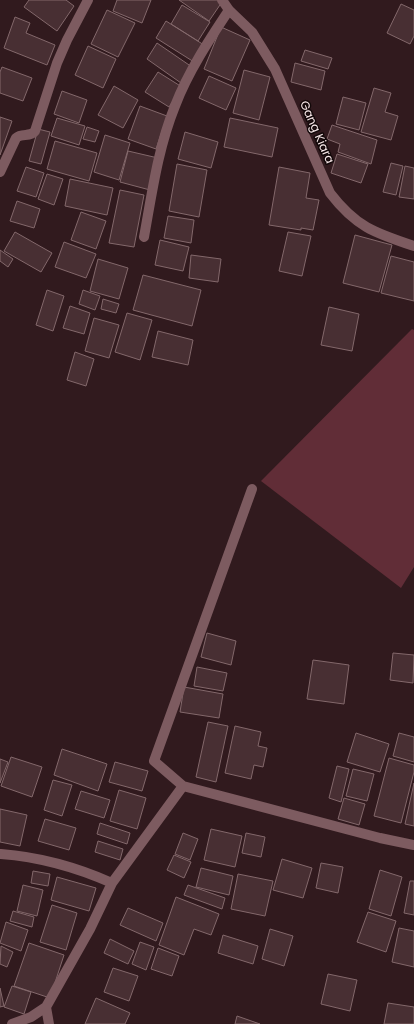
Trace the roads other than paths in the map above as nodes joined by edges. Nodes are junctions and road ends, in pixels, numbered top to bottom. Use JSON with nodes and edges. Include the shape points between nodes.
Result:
{"nodes":[{"id":1,"x":88,"y":0,"type":"edge"},
{"id":2,"x":222,"y":0,"type":"edge"},
{"id":3,"x":229,"y":10,"type":"junction"},
{"id":4,"x":0,"y":172,"type":"edge"},
{"id":5,"x":144,"y":237,"type":"dead end"},
{"id":6,"x":414,"y":246,"type":"edge"},
{"id":7,"x":252,"y":489,"type":"dead end"},
{"id":8,"x":183,"y":786,"type":"junction"},
{"id":9,"x":414,"y":845,"type":"edge"},
{"id":10,"x":1,"y":854,"type":"edge"},
{"id":11,"x":112,"y":883,"type":"junction"},
{"id":12,"x":46,"y":1007,"type":"junction"},
{"id":13,"x":12,"y":1024,"type":"edge"},
{"id":14,"x":49,"y":1024,"type":"edge"}],
"edges":[{"from":1,"to":4,"type":"street","via":[[57,63],[35,131],[30,135],[19,135],[16,138]]},
{"from":2,"to":3,"type":"street","name":"Gang Kiara"},
{"from":3,"to":5,"type":"street","via":[[205,46],[175,105],[161,146]]},
{"from":3,"to":6,"type":"street","name":"Gang Kiara","via":[[252,32],[265,50],[330,193],[343,210],[361,226]]},
{"from":7,"to":8,"type":"street","via":[[154,761]]},
{"from":8,"to":9,"type":"street"},
{"from":8,"to":11,"type":"street"},
{"from":10,"to":11,"type":"street","via":[[36,858],[88,872]]},
{"from":11,"to":12,"type":"street","via":[[90,929]]},
{"from":12,"to":13,"type":"street","via":[[31,1017]]},
{"from":12,"to":14,"type":"street"}]}
